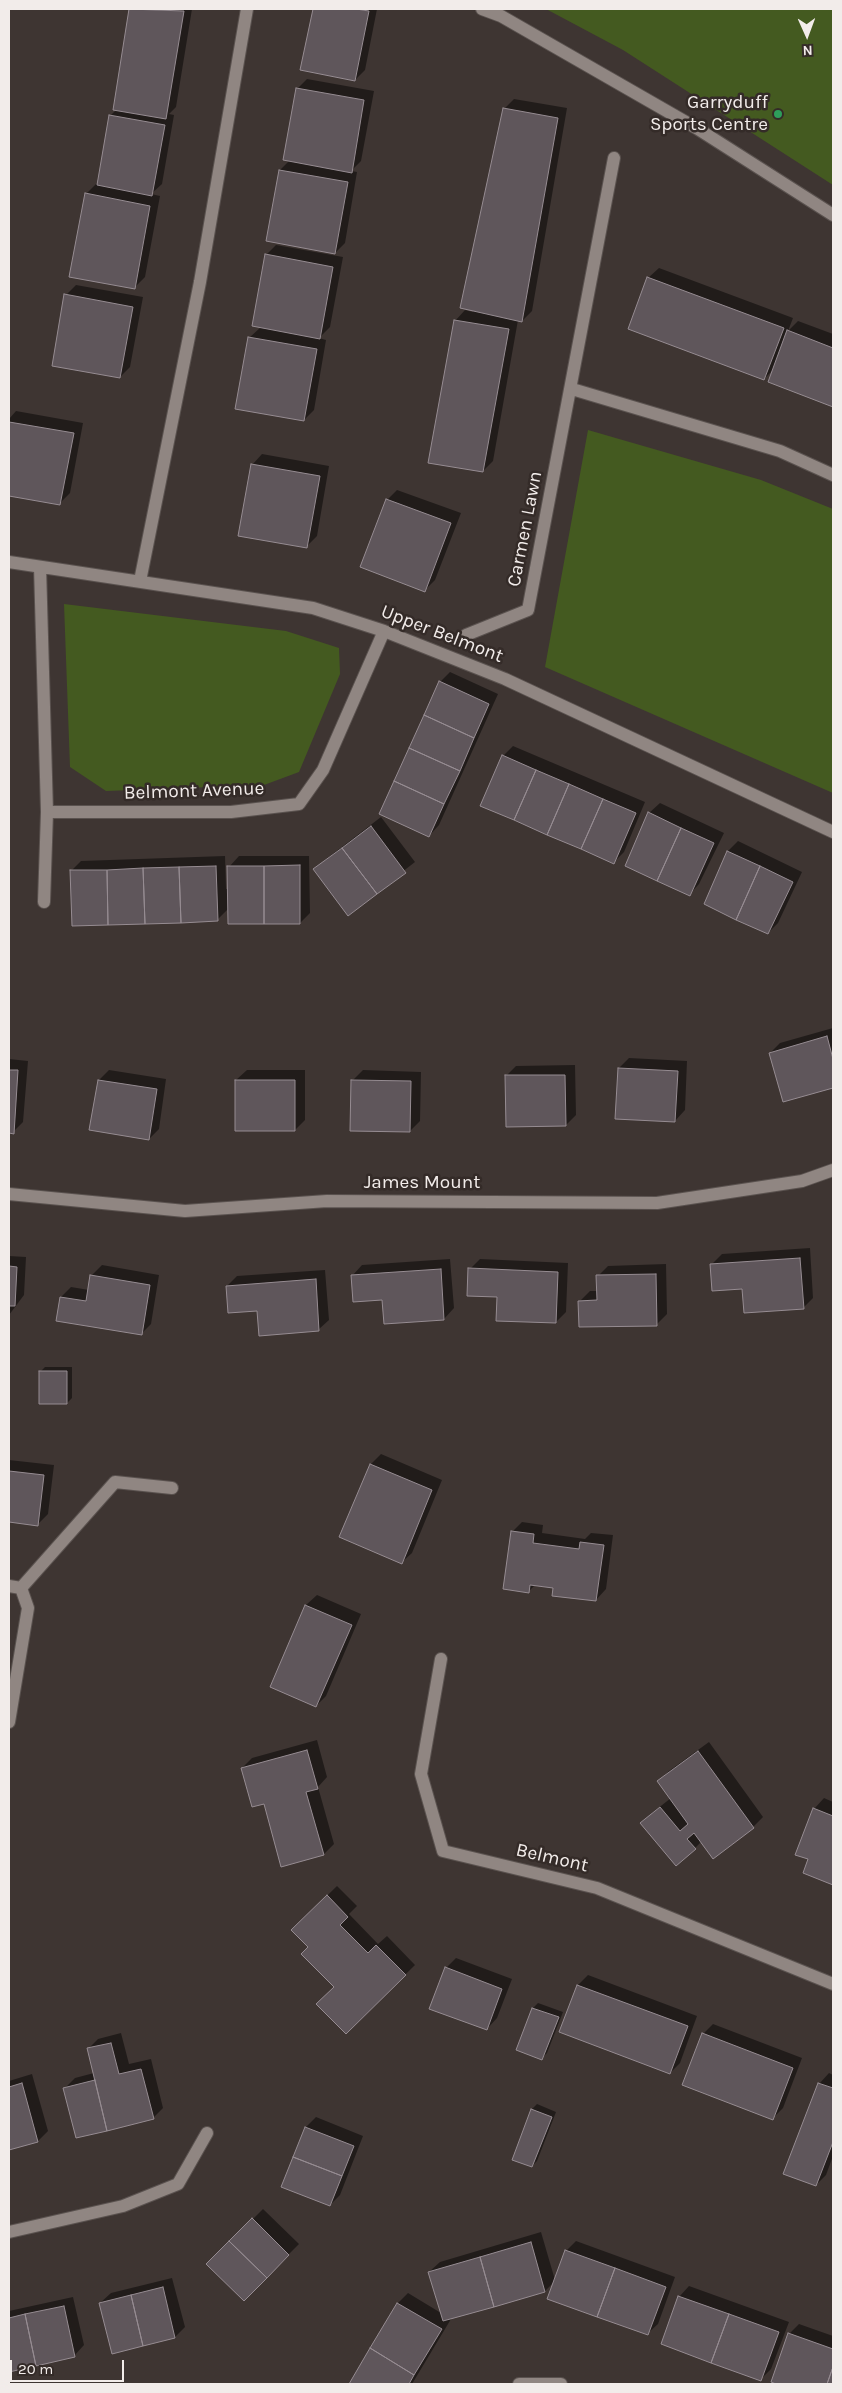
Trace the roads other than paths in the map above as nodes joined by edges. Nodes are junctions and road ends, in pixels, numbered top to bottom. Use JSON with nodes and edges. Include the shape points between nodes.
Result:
{"nodes":[{"id":1,"x":246,"y":9,"type":"edge"},
{"id":2,"x":482,"y":9,"type":"edge"},
{"id":3,"x":614,"y":158,"type":"dead end"},
{"id":4,"x":833,"y":215,"type":"edge"},
{"id":5,"x":572,"y":389,"type":"junction"},
{"id":6,"x":833,"y":475,"type":"edge"},
{"id":7,"x":9,"y":562,"type":"edge"},
{"id":8,"x":40,"y":567,"type":"junction"},
{"id":9,"x":140,"y":582,"type":"junction"},
{"id":10,"x":384,"y":631,"type":"junction"},
{"id":11,"x":466,"y":635,"type":"dead end"},
{"id":12,"x":46,"y":812,"type":"junction"},
{"id":13,"x":833,"y":832,"type":"edge"},
{"id":14,"x":44,"y":902,"type":"dead end"},
{"id":15,"x":833,"y":1170,"type":"edge"},
{"id":16,"x":9,"y":1194,"type":"edge"},
{"id":17,"x":172,"y":1488,"type":"dead end"},
{"id":18,"x":15,"y":1587,"type":"edge"},
{"id":19,"x":441,"y":1659,"type":"dead end"},
{"id":20,"x":9,"y":1722,"type":"edge"},
{"id":21,"x":833,"y":1984,"type":"edge"},
{"id":22,"x":207,"y":2132,"type":"dead end"},
{"id":23,"x":9,"y":2232,"type":"edge"},
{"id":24,"x":520,"y":2384,"type":"edge"},
{"id":25,"x":561,"y":2384,"type":"edge"}],
"edges":[{"from":1,"to":9,"type":"street","via":[[200,282]]},
{"from":2,"to":4,"type":"street","via":[[501,16],[698,129]]},
{"from":3,"to":5,"type":"street","name":"Carmen Lawn"},
{"from":5,"to":6,"type":"street","via":[[780,451]]},
{"from":5,"to":11,"type":"street","name":"Carmen Lawn","via":[[528,610]]},
{"from":7,"to":8,"type":"street","name":"Upper Belmont"},
{"from":8,"to":9,"type":"street","name":"Upper Belmont"},
{"from":8,"to":12,"type":"street"},
{"from":9,"to":10,"type":"street","name":"Upper Belmont","via":[[313,608]]},
{"from":10,"to":12,"type":"street","name":"Belmont Avenue","via":[[323,770],[299,804],[230,812]]},
{"from":10,"to":13,"type":"street","name":"Upper Belmont","via":[[505,679]]},
{"from":12,"to":14,"type":"street"},
{"from":15,"to":16,"type":"street","name":"James Mount","via":[[802,1181],[657,1203],[327,1202],[186,1212]]},
{"from":17,"to":18,"type":"street","via":[[115,1482]]},
{"from":18,"to":20,"type":"street","via":[[28,1608]]},
{"from":19,"to":21,"type":"street","name":"Belmont","via":[[421,1774],[442,1851],[597,1888]]},
{"from":22,"to":23,"type":"street","via":[[178,2184],[122,2206]]},
{"from":24,"to":25,"type":"street"}]}
